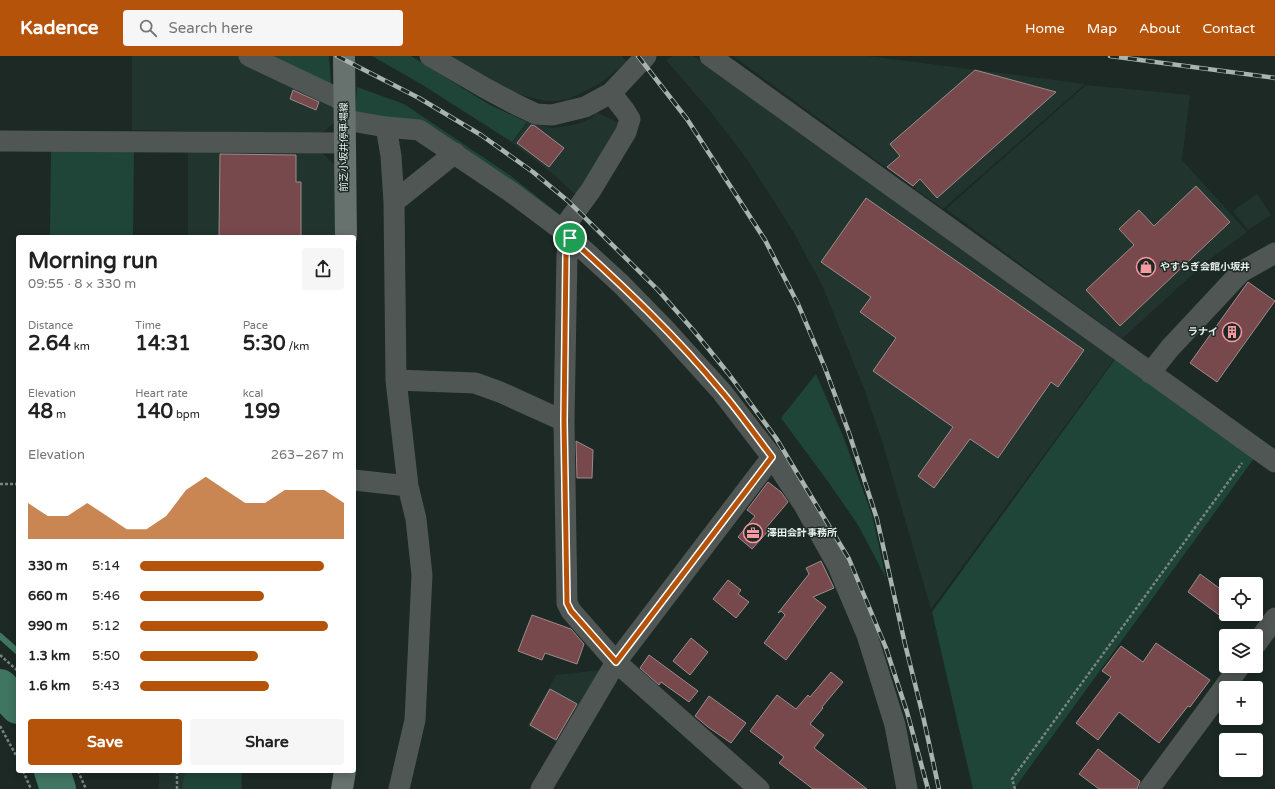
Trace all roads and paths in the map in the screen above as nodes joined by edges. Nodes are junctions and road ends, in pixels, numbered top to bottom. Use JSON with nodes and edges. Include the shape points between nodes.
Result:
{"nodes":[{"id":1,"x":249,"y":56,"type":"edge"},
{"id":2,"x":344,"y":56,"type":"edge"},
{"id":3,"x":430,"y":56,"type":"edge"},
{"id":4,"x":646,"y":56,"type":"edge"},
{"id":5,"x":710,"y":56,"type":"edge"},
{"id":6,"x":611,"y":93,"type":"junction"},
{"id":7,"x":344,"y":110,"type":"junction"},
{"id":8,"x":386,"y":127,"type":"junction"},
{"id":9,"x":0,"y":142,"type":"edge"},
{"id":10,"x":344,"y":143,"type":"junction"},
{"id":11,"x":455,"y":153,"type":"junction"},
{"id":12,"x":394,"y":202,"type":"junction"},
{"id":13,"x":566,"y":234,"type":"junction"},
{"id":14,"x":346,"y":235,"type":"edge"},
{"id":15,"x":1275,"y":254,"type":"edge"},
{"id":16,"x":1150,"y":373,"type":"junction"},
{"id":17,"x":396,"y":380,"type":"junction"},
{"id":18,"x":564,"y":421,"type":"junction"},
{"id":19,"x":1254,"y":447,"type":"junction"},
{"id":20,"x":772,"y":457,"type":"junction"},
{"id":21,"x":1275,"y":462,"type":"edge"},
{"id":22,"x":356,"y":480,"type":"edge"},
{"id":23,"x":0,"y":484,"type":"edge"},
{"id":24,"x":16,"y":484,"type":"edge"},
{"id":25,"x":408,"y":486,"type":"junction"},
{"id":26,"x":1275,"y":618,"type":"edge"},
{"id":27,"x":1263,"y":634,"type":"edge"},
{"id":28,"x":0,"y":655,"type":"edge"},
{"id":29,"x":616,"y":662,"type":"junction"},
{"id":30,"x":16,"y":669,"type":"edge"},
{"id":31,"x":1235,"y":673,"type":"edge"},
{"id":32,"x":0,"y":726,"type":"edge"},
{"id":33,"x":16,"y":755,"type":"edge"},
{"id":34,"x":25,"y":773,"type":"edge"},
{"id":35,"x":79,"y":773,"type":"edge"},
{"id":36,"x":177,"y":773,"type":"edge"},
{"id":37,"x":345,"y":773,"type":"edge"},
{"id":38,"x":31,"y":789,"type":"edge"},
{"id":39,"x":86,"y":789,"type":"edge"},
{"id":40,"x":177,"y":789,"type":"edge"},
{"id":41,"x":342,"y":789,"type":"edge"},
{"id":42,"x":399,"y":789,"type":"edge"},
{"id":43,"x":541,"y":789,"type":"edge"},
{"id":44,"x":759,"y":789,"type":"edge"},
{"id":45,"x":908,"y":789,"type":"edge"},
{"id":46,"x":1015,"y":789,"type":"edge"},
{"id":47,"x":1149,"y":789,"type":"edge"}],
"edges":[{"from":1,"to":7,"type":"street"},
{"from":2,"to":7,"type":"main road","name":"前芝小坂井停車場線"},
{"from":3,"to":6,"type":"street","via":[[536,114],[552,115],[573,111]]},
{"from":4,"to":6,"type":"street"},
{"from":5,"to":16,"type":"street"},
{"from":6,"to":13,"type":"street","via":[[630,119],[626,132]]},
{"from":7,"to":8,"type":"street"},
{"from":7,"to":10,"type":"main road","name":"前芝小坂井停車場線"},
{"from":8,"to":11,"type":"street","via":[[419,130]]},
{"from":8,"to":12,"type":"street"},
{"from":9,"to":10,"type":"street"},
{"from":10,"to":14,"type":"main road","name":"前芝小坂井停車場線"},
{"from":11,"to":12,"type":"street"},
{"from":11,"to":13,"type":"street"},
{"from":12,"to":17,"type":"street"},
{"from":13,"to":18,"type":"street"},
{"from":13,"to":20,"type":"street","via":[[664,328],[722,392]]},
{"from":15,"to":16,"type":"street","via":[[1241,272]]},
{"from":16,"to":19,"type":"street"},
{"from":17,"to":18,"type":"street","via":[[475,383]]},
{"from":17,"to":25,"type":"street"},
{"from":18,"to":29,"type":"street","via":[[567,603],[571,611]]},
{"from":19,"to":21,"type":"street"},
{"from":19,"to":46,"type":"path","via":[[1012,779]]},
{"from":20,"to":29,"type":"street"},
{"from":20,"to":45,"type":"street","via":[[804,505],[836,564],[867,635],[895,725]]},
{"from":22,"to":25,"type":"street"},
{"from":23,"to":24,"type":"path"},
{"from":25,"to":42,"type":"street","via":[[416,519],[422,575],[415,720]]},
{"from":26,"to":27,"type":"street"},
{"from":28,"to":30,"type":"path"},
{"from":29,"to":43,"type":"street"},
{"from":29,"to":44,"type":"street"},
{"from":31,"to":47,"type":"street"},
{"from":32,"to":33,"type":"path"},
{"from":34,"to":38,"type":"path"},
{"from":35,"to":39,"type":"path"},
{"from":36,"to":40,"type":"path"},
{"from":37,"to":41,"type":"main road"}]}
